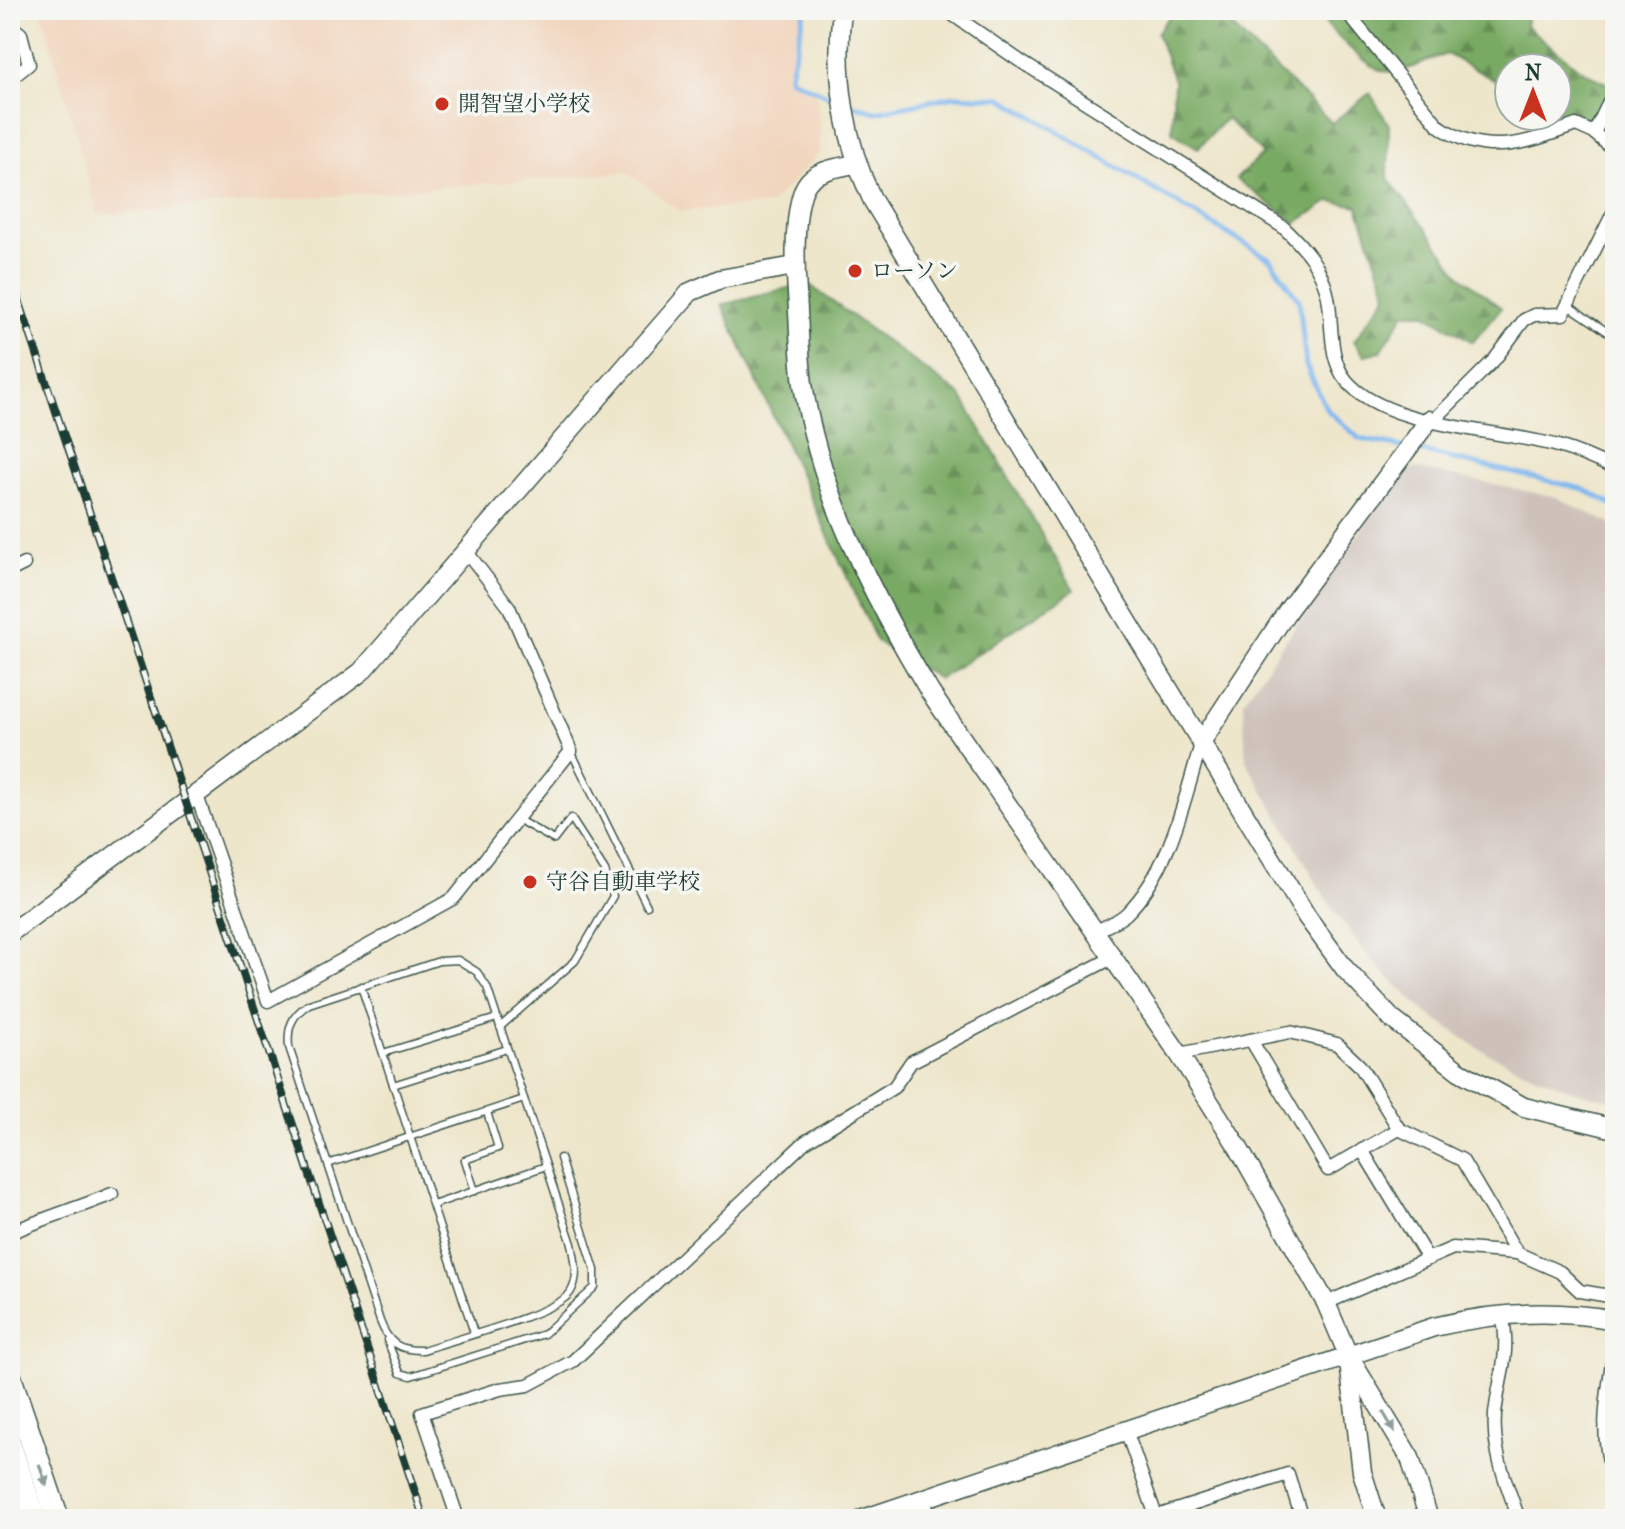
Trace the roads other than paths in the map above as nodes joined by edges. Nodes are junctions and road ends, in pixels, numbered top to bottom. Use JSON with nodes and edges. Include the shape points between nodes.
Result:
{"nodes":[{"id":1,"x":842,"y":10,"type":"edge"},
{"id":2,"x":946,"y":10,"type":"edge"},
{"id":3,"x":1345,"y":10,"type":"edge"},
{"id":4,"x":10,"y":25,"type":"edge"},
{"id":5,"x":10,"y":61,"type":"edge"},
{"id":6,"x":1615,"y":90,"type":"edge"},
{"id":7,"x":1594,"y":133,"type":"junction"},
{"id":8,"x":1615,"y":151,"type":"edge"},
{"id":9,"x":855,"y":164,"type":"junction"},
{"id":10,"x":1615,"y":209,"type":"edge"},
{"id":11,"x":795,"y":266,"type":"junction"},
{"id":12,"x":1569,"y":306,"type":"junction"},
{"id":13,"x":1615,"y":337,"type":"edge"},
{"id":14,"x":1431,"y":420,"type":"junction"},
{"id":15,"x":1615,"y":469,"type":"edge"},
{"id":16,"x":466,"y":551,"type":"junction"},
{"id":17,"x":24,"y":564,"type":"dead end"},
{"id":18,"x":10,"y":571,"type":"edge"},
{"id":19,"x":1202,"y":741,"type":"junction"},
{"id":20,"x":571,"y":751,"type":"junction"},
{"id":21,"x":196,"y":793,"type":"junction"},
{"id":22,"x":517,"y":819,"type":"junction"},
{"id":23,"x":647,"y":906,"type":"dead end"},
{"id":24,"x":1094,"y":932,"type":"junction"},
{"id":25,"x":10,"y":933,"type":"edge"},
{"id":26,"x":1110,"y":959,"type":"junction"},
{"id":27,"x":361,"y":986,"type":"junction"},
{"id":28,"x":497,"y":1018,"type":"junction"},
{"id":29,"x":500,"y":1027,"type":"junction"},
{"id":30,"x":1251,"y":1040,"type":"junction"},
{"id":31,"x":507,"y":1049,"type":"junction"},
{"id":32,"x":383,"y":1053,"type":"junction"},
{"id":33,"x":1179,"y":1054,"type":"junction"},
{"id":34,"x":393,"y":1085,"type":"junction"},
{"id":35,"x":524,"y":1099,"type":"junction"},
{"id":36,"x":487,"y":1112,"type":"junction"},
{"id":37,"x":1399,"y":1129,"type":"junction"},
{"id":38,"x":1615,"y":1129,"type":"edge"},
{"id":39,"x":411,"y":1138,"type":"junction"},
{"id":40,"x":1362,"y":1150,"type":"junction"},
{"id":41,"x":560,"y":1158,"type":"dead end"},
{"id":42,"x":328,"y":1164,"type":"junction"},
{"id":43,"x":546,"y":1166,"type":"junction"},
{"id":44,"x":475,"y":1191,"type":"junction"},
{"id":45,"x":112,"y":1194,"type":"dead end"},
{"id":46,"x":433,"y":1205,"type":"junction"},
{"id":47,"x":10,"y":1233,"type":"edge"},
{"id":48,"x":1517,"y":1253,"type":"junction"},
{"id":49,"x":1428,"y":1259,"type":"junction"},
{"id":50,"x":1615,"y":1297,"type":"edge"},
{"id":51,"x":1326,"y":1303,"type":"junction"},
{"id":52,"x":1502,"y":1314,"type":"junction"},
{"id":53,"x":1615,"y":1320,"type":"edge"},
{"id":54,"x":384,"y":1333,"type":"junction"},
{"id":55,"x":474,"y":1333,"type":"junction"},
{"id":56,"x":1615,"y":1345,"type":"edge"},
{"id":57,"x":1348,"y":1355,"type":"junction"},
{"id":58,"x":12,"y":1390,"type":"edge"},
{"id":59,"x":1127,"y":1433,"type":"junction"},
{"id":60,"x":10,"y":1446,"type":"edge"},
{"id":61,"x":1614,"y":1475,"type":"edge"},
{"id":62,"x":924,"y":1499,"type":"junction"},
{"id":63,"x":898,"y":1513,"type":"edge"},
{"id":64,"x":1154,"y":1518,"type":"edge"},
{"id":65,"x":35,"y":1519,"type":"edge"},
{"id":66,"x":58,"y":1519,"type":"edge"},
{"id":67,"x":458,"y":1519,"type":"edge"},
{"id":68,"x":863,"y":1519,"type":"edge"},
{"id":69,"x":930,"y":1519,"type":"edge"},
{"id":70,"x":1302,"y":1519,"type":"edge"},
{"id":71,"x":1377,"y":1519,"type":"edge"},
{"id":72,"x":1429,"y":1519,"type":"edge"},
{"id":73,"x":1519,"y":1519,"type":"edge"}],
"edges":[{"from":1,"to":9,"type":"street","via":[[839,56]]},
{"from":2,"to":14,"type":"street","via":[[1283,227],[1308,251],[1320,272],[1334,353],[1344,378],[1363,398]]},
{"from":3,"to":7,"type":"street","via":[[1439,126],[1460,140],[1522,145],[1576,125]]},
{"from":4,"to":5,"type":"street","via":[[21,34],[29,64],[18,73]]},
{"from":6,"to":7,"type":"street"},
{"from":7,"to":8,"type":"street"},
{"from":9,"to":11,"type":"street","via":[[806,183]]},
{"from":9,"to":19,"type":"street","via":[[931,300]]},
{"from":10,"to":12,"type":"street"},
{"from":11,"to":16,"type":"street","via":[[720,279],[690,292]]},
{"from":11,"to":24,"type":"street","via":[[808,407],[826,478],[856,555],[930,692]]},
{"from":12,"to":13,"type":"lane"},
{"from":12,"to":14,"type":"street","via":[[1563,314],[1524,320],[1495,359]]},
{"from":14,"to":15,"type":"street","via":[[1556,445]]},
{"from":14,"to":19,"type":"street","via":[[1288,610]]},
{"from":16,"to":20,"type":"street","via":[[509,607]]},
{"from":16,"to":21,"type":"street","via":[[361,672]]},
{"from":17,"to":18,"type":"street"},
{"from":19,"to":24,"type":"street","via":[[1153,881],[1124,916]]},
{"from":19,"to":38,"type":"street","via":[[1307,917],[1345,969],[1392,1019],[1459,1071],[1524,1107]]},
{"from":20,"to":22,"type":"street"},
{"from":20,"to":23,"type":"lane"},
{"from":21,"to":22,"type":"street","via":[[268,1001],[454,898]]},
{"from":21,"to":25,"type":"street"},
{"from":22,"to":29,"type":"lane","via":[[554,840],[571,818],[605,871],[613,896],[575,961]]},
{"from":24,"to":26,"type":"street"},
{"from":26,"to":33,"type":"street"},
{"from":26,"to":67,"type":"street","via":[[911,1062],[894,1087],[805,1142],[573,1361],[528,1385],[422,1413]]},
{"from":27,"to":28,"type":"lane","via":[[458,960],[477,972]]},
{"from":27,"to":32,"type":"lane"},
{"from":27,"to":42,"type":"lane","via":[[309,1004],[288,1031]]},
{"from":28,"to":29,"type":"lane"},
{"from":28,"to":32,"type":"lane"},
{"from":29,"to":31,"type":"lane"},
{"from":30,"to":33,"type":"street"},
{"from":30,"to":37,"type":"street","via":[[1290,1032],[1337,1044],[1360,1066]]},
{"from":30,"to":40,"type":"street","via":[[1328,1170]]},
{"from":31,"to":34,"type":"lane"},
{"from":31,"to":35,"type":"lane"},
{"from":32,"to":34,"type":"lane"},
{"from":33,"to":51,"type":"street"},
{"from":34,"to":39,"type":"lane"},
{"from":35,"to":36,"type":"lane"},
{"from":35,"to":43,"type":"lane"},
{"from":36,"to":39,"type":"lane"},
{"from":36,"to":44,"type":"lane","via":[[498,1148],[465,1160]]},
{"from":37,"to":40,"type":"street"},
{"from":37,"to":48,"type":"street","via":[[1462,1160]]},
{"from":39,"to":42,"type":"lane"},
{"from":39,"to":46,"type":"lane"},
{"from":40,"to":49,"type":"street"},
{"from":41,"to":54,"type":"lane","via":[[595,1270],[595,1287],[544,1334],[411,1376],[400,1373]]},
{"from":42,"to":54,"type":"lane"},
{"from":43,"to":44,"type":"lane"},
{"from":43,"to":55,"type":"lane","via":[[576,1262],[570,1292],[551,1307]]},
{"from":44,"to":46,"type":"lane"},
{"from":45,"to":47,"type":"street"},
{"from":46,"to":55,"type":"lane"},
{"from":48,"to":49,"type":"street","via":[[1464,1247]]},
{"from":48,"to":50,"type":"street","via":[[1560,1272],[1580,1291]]},
{"from":49,"to":51,"type":"street"},
{"from":51,"to":57,"type":"street"},
{"from":52,"to":53,"type":"street","via":[[1582,1314]]},
{"from":52,"to":57,"type":"street","via":[[1434,1327]]},
{"from":52,"to":73,"type":"street","via":[[1506,1362],[1495,1438]]},
{"from":54,"to":55,"type":"lane","via":[[407,1351]]},
{"from":56,"to":61,"type":"street","via":[[1604,1440]]},
{"from":57,"to":59,"type":"street"},
{"from":57,"to":71,"type":"street","via":[[1362,1472]]},
{"from":57,"to":72,"type":"street","one_way":true,"via":[[1410,1458]]},
{"from":58,"to":66,"type":"highway","one_way":true},
{"from":59,"to":62,"type":"street"},
{"from":59,"to":64,"type":"street"},
{"from":60,"to":65,"type":"highway"},
{"from":62,"to":63,"type":"street"},
{"from":62,"to":69,"type":"street"},
{"from":63,"to":68,"type":"street"},
{"from":64,"to":70,"type":"street","via":[[1288,1474]]}]}
